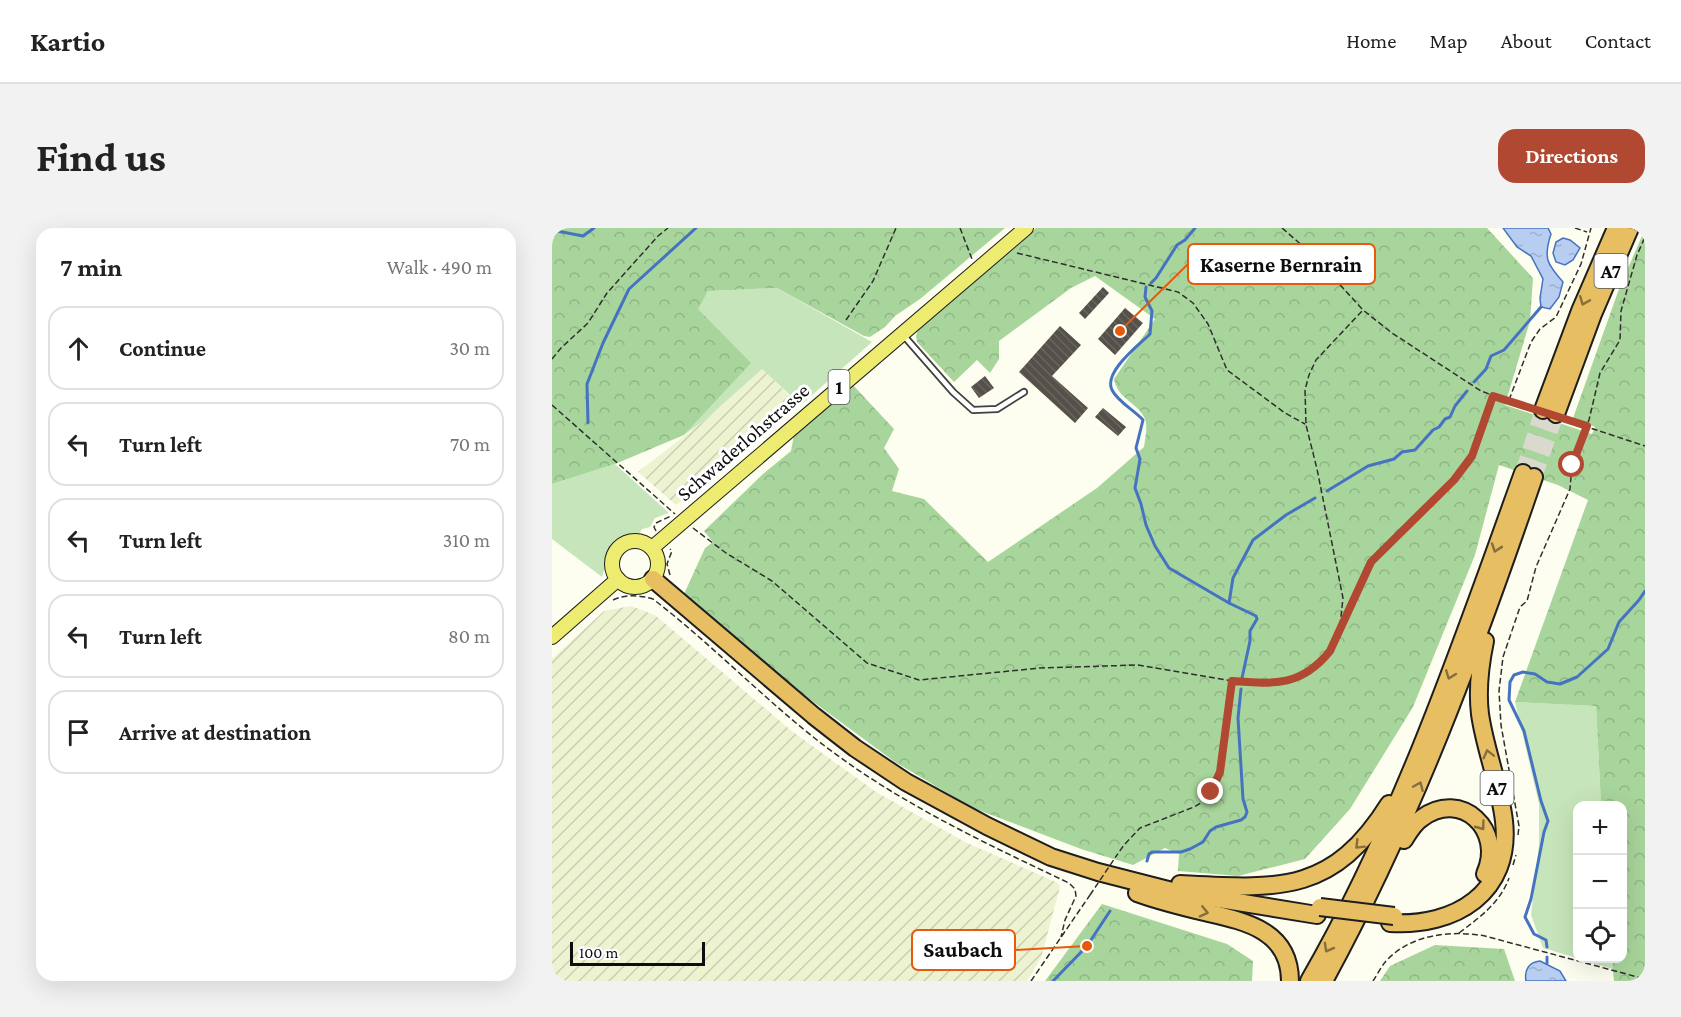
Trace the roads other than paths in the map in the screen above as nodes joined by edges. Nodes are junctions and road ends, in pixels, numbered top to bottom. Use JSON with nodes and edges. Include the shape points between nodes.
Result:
{"nodes":[{"id":1,"x":1026,"y":228,"type":"edge"},
{"id":2,"x":1616,"y":228,"type":"edge"},
{"id":3,"x":1630,"y":228,"type":"edge"},
{"id":4,"x":902,"y":334,"type":"junction"},
{"id":5,"x":1024,"y":392,"type":"dead end"},
{"id":6,"x":652,"y":548,"type":"junction"},
{"id":7,"x":618,"y":579,"type":"junction"},
{"id":8,"x":652,"y":579,"type":"junction"},
{"id":9,"x":1499,"y":580,"type":"junction"},
{"id":10,"x":552,"y":637,"type":"edge"},
{"id":11,"x":1424,"y":743,"type":"junction"},
{"id":12,"x":987,"y":826,"type":"junction"},
{"id":13,"x":1051,"y":857,"type":"junction"},
{"id":14,"x":1378,"y":878,"type":"junction"},
{"id":15,"x":1177,"y":884,"type":"junction"},
{"id":16,"x":1318,"y":911,"type":"junction"},
{"id":17,"x":1392,"y":919,"type":"junction"},
{"id":18,"x":1290,"y":981,"type":"edge"},
{"id":19,"x":1309,"y":981,"type":"edge"},
{"id":20,"x":1324,"y":981,"type":"edge"}],
"edges":[{"from":1,"to":4,"type":"main road","name":"Schwaderlohstrasse","number":"1"},
{"from":2,"to":3,"type":"highway","number":"A7","one_way":true,"via":[[1580,311],[1549,413]]},
{"from":4,"to":5,"type":"lane","via":[[973,410],[997,409]]},
{"from":4,"to":6,"type":"main road","name":"Schwaderlohstrasse","number":"1"},
{"from":6,"to":7,"type":"main road","via":[[638,540],[622,544],[612,561]]},
{"from":6,"to":8,"type":"main road","via":[[658,567]]},
{"from":7,"to":8,"type":"main road","via":[[631,586]]},
{"from":7,"to":10,"type":"main road"},
{"from":8,"to":12,"type":"highway","via":[[855,748],[906,782]]},
{"from":9,"to":11,"type":"highway","number":"A7","one_way":true,"via":[[1528,475]]},
{"from":14,"to":9,"type":"highway","number":"A7","one_way":true,"via":[[1438,741]]},
{"from":17,"to":9,"type":"highway","number":"A7","one_way":true,"via":[[1424,923],[1458,912],[1484,892],[1501,861],[1504,822],[1482,728],[1479,686]]},
{"from":11,"to":15,"type":"highway","number":"A7","one_way":true,"via":[[1370,832],[1351,852],[1325,870],[1294,882],[1260,887]]},
{"from":11,"to":19,"type":"highway","number":"A7","one_way":true,"via":[[1370,866]]},
{"from":12,"to":13,"type":"highway","number":"A7"},
{"from":12,"to":15,"type":"highway","number":"A7","via":[[1094,863]]},
{"from":13,"to":16,"type":"highway","number":"A7","via":[[1176,892]]},
{"from":13,"to":18,"type":"highway","number":"A7","one_way":true,"via":[[1151,898],[1257,927],[1283,951]]},
{"from":14,"to":17,"type":"highway","number":"A7","one_way":true,"via":[[1416,822],[1435,811],[1449,809],[1468,814],[1482,825],[1489,839],[1489,865],[1467,897],[1437,912]]},
{"from":14,"to":20,"type":"highway","number":"A7"},
{"from":15,"to":16,"type":"highway","number":"A7"},
{"from":16,"to":17,"type":"highway","number":"A7"}]}
